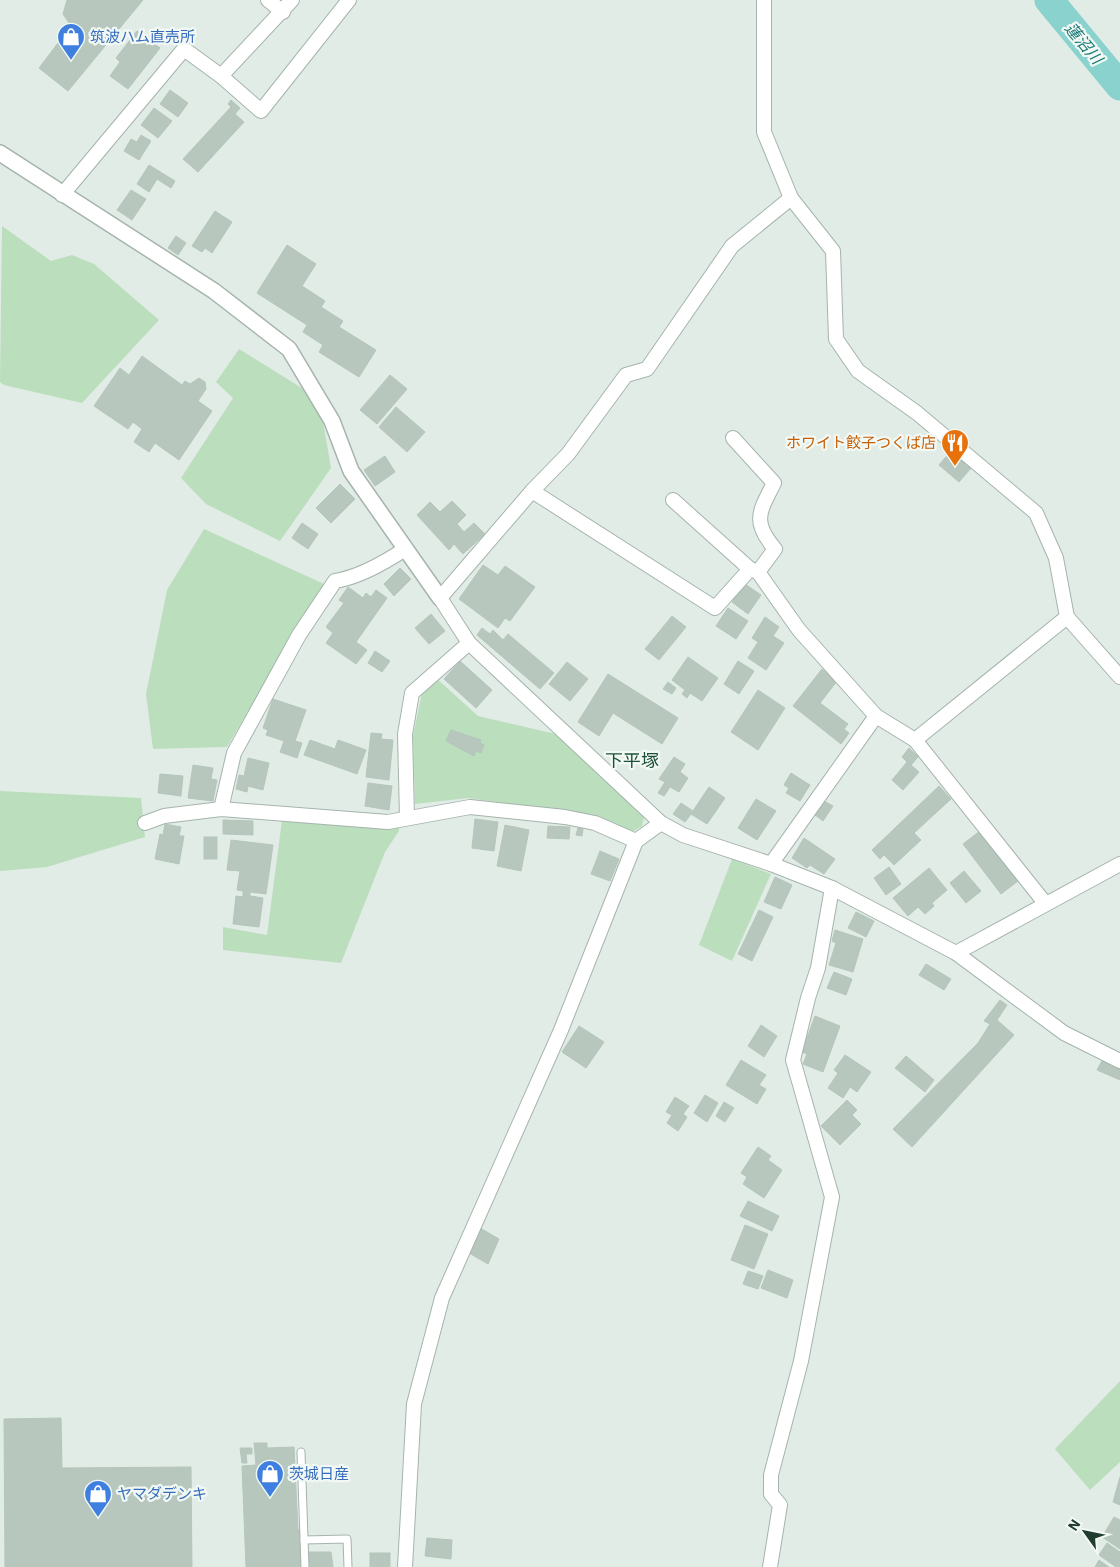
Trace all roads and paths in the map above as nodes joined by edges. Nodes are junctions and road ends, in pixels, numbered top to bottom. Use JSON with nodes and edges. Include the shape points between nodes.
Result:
{"nodes":[{"id":1,"x":268,"y":0,"type":"edge"},
{"id":2,"x":292,"y":0,"type":"edge"},
{"id":3,"x":349,"y":0,"type":"edge"},
{"id":4,"x":764,"y":0,"type":"edge"},
{"id":5,"x":283,"y":12,"type":"junction"},
{"id":6,"x":221,"y":76,"type":"junction"},
{"id":7,"x":0,"y":153,"type":"edge"},
{"id":8,"x":62,"y":194,"type":"junction"},
{"id":9,"x":791,"y":198,"type":"junction"},
{"id":10,"x":733,"y":438,"type":"dead end"},
{"id":11,"x":532,"y":491,"type":"junction"},
{"id":12,"x":673,"y":500,"type":"dead end"},
{"id":13,"x":405,"y":548,"type":"junction"},
{"id":14,"x":754,"y":570,"type":"junction"},
{"id":15,"x":440,"y":598,"type":"junction"},
{"id":16,"x":1067,"y":617,"type":"junction"},
{"id":17,"x":469,"y":643,"type":"junction"},
{"id":18,"x":1120,"y":676,"type":"edge"},
{"id":19,"x":876,"y":716,"type":"junction"},
{"id":20,"x":915,"y":740,"type":"junction"},
{"id":21,"x":222,"y":809,"type":"junction"},
{"id":22,"x":407,"y":818,"type":"junction"},
{"id":23,"x":661,"y":823,"type":"junction"},
{"id":24,"x":145,"y":824,"type":"dead end"},
{"id":25,"x":636,"y":841,"type":"junction"},
{"id":26,"x":771,"y":864,"type":"junction"},
{"id":27,"x":1120,"y":864,"type":"edge"},
{"id":28,"x":832,"y":888,"type":"junction"},
{"id":29,"x":1046,"y":903,"type":"junction"},
{"id":30,"x":956,"y":953,"type":"junction"},
{"id":31,"x":1120,"y":1061,"type":"edge"},
{"id":32,"x":301,"y":1452,"type":"dead end"},
{"id":33,"x":304,"y":1540,"type":"junction"},
{"id":34,"x":305,"y":1567,"type":"edge"},
{"id":35,"x":348,"y":1567,"type":"edge"},
{"id":36,"x":405,"y":1567,"type":"edge"},
{"id":37,"x":770,"y":1567,"type":"edge"}],
"edges":[{"from":1,"to":5,"type":"street"},
{"from":2,"to":5,"type":"street"},
{"from":3,"to":6,"type":"street","via":[[261,111]]},
{"from":4,"to":9,"type":"street","via":[[764,132]]},
{"from":5,"to":6,"type":"street"},
{"from":6,"to":8,"type":"street","via":[[184,49]]},
{"from":7,"to":8,"type":"street"},
{"from":8,"to":13,"type":"street","via":[[214,291],[289,349],[332,421],[351,471]]},
{"from":9,"to":11,"type":"street","via":[[732,246],[646,369],[626,375],[568,454]]},
{"from":9,"to":16,"type":"street","via":[[833,251],[836,339],[858,370],[917,413],[1036,513],[1056,558]]},
{"from":10,"to":14,"type":"street","via":[[774,483],[760,510],[760,522],[775,549]]},
{"from":11,"to":14,"type":"street","via":[[715,608]]},
{"from":11,"to":15,"type":"street"},
{"from":12,"to":14,"type":"street"},
{"from":13,"to":15,"type":"street"},
{"from":13,"to":21,"type":"street","via":[[348,579],[335,581],[299,635],[234,753]]},
{"from":14,"to":19,"type":"street","via":[[799,630]]},
{"from":15,"to":17,"type":"street"},
{"from":16,"to":18,"type":"street"},
{"from":16,"to":20,"type":"street"},
{"from":17,"to":22,"type":"street","via":[[412,693],[405,734]]},
{"from":17,"to":23,"type":"street"},
{"from":19,"to":20,"type":"street"},
{"from":19,"to":26,"type":"street"},
{"from":20,"to":29,"type":"street"},
{"from":21,"to":22,"type":"street","via":[[388,822]]},
{"from":21,"to":24,"type":"street","via":[[164,816]]},
{"from":22,"to":25,"type":"street","via":[[470,807],[595,822]]},
{"from":23,"to":25,"type":"street"},
{"from":23,"to":26,"type":"street","via":[[683,834]]},
{"from":25,"to":36,"type":"street","via":[[561,1030],[442,1298],[414,1404]]},
{"from":26,"to":28,"type":"street"},
{"from":27,"to":29,"type":"street"},
{"from":28,"to":30,"type":"street"},
{"from":28,"to":37,"type":"street","via":[[818,968],[793,1060],[832,1196],[800,1361],[771,1475],[771,1494],[780,1505]]},
{"from":29,"to":30,"type":"street"},
{"from":30,"to":31,"type":"street","via":[[1064,1034]]},
{"from":32,"to":33,"type":"lane"},
{"from":33,"to":34,"type":"lane"},
{"from":33,"to":35,"type":"lane","via":[[347,1539]]}]}
